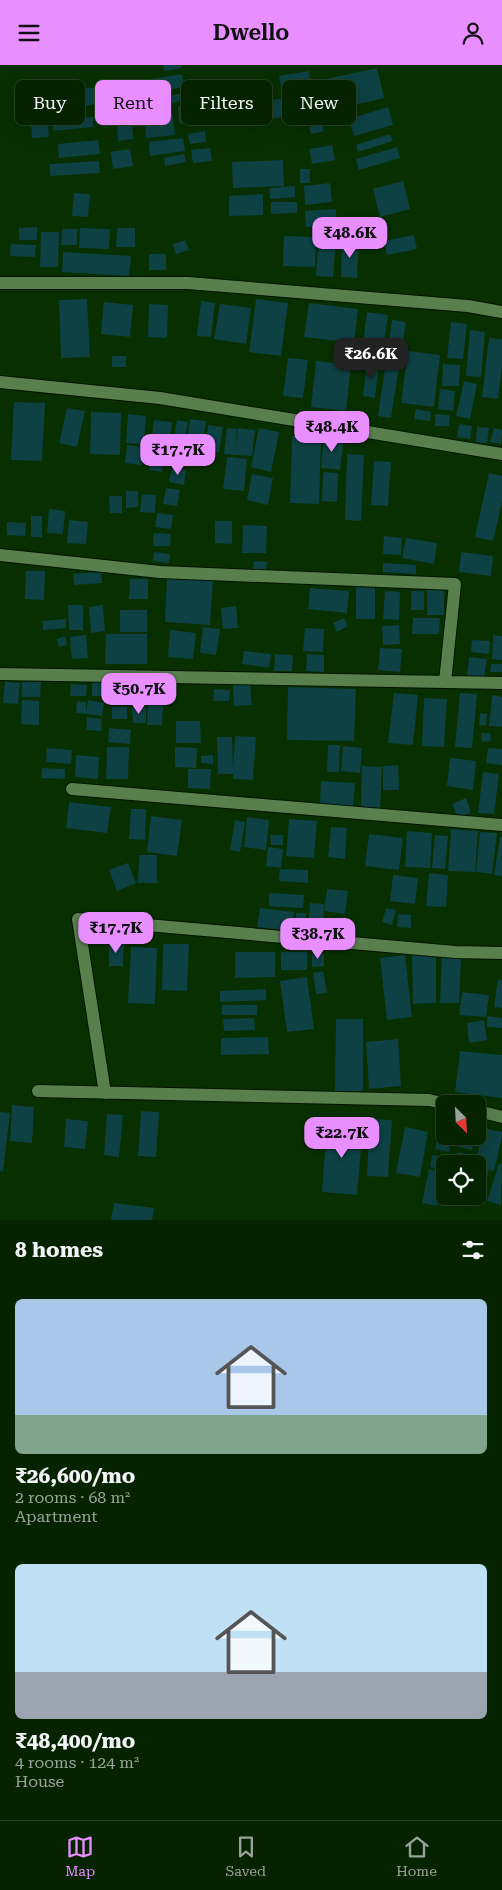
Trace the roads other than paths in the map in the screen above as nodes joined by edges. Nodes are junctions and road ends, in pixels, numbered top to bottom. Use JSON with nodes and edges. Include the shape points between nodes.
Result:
{"nodes":[{"id":1,"x":0,"y":283,"type":"edge"},
{"id":2,"x":502,"y":313,"type":"edge"},
{"id":3,"x":0,"y":382,"type":"edge"},
{"id":4,"x":502,"y":454,"type":"edge"},
{"id":5,"x":0,"y":555,"type":"edge"},
{"id":6,"x":0,"y":674,"type":"edge"},
{"id":7,"x":445,"y":682,"type":"junction"},
{"id":8,"x":502,"y":683,"type":"edge"},
{"id":9,"x":72,"y":789,"type":"dead end"},
{"id":10,"x":502,"y":825,"type":"edge"},
{"id":11,"x":502,"y":953,"type":"edge"},
{"id":12,"x":38,"y":1091,"type":"dead end"},
{"id":13,"x":105,"y":1093,"type":"junction"},
{"id":14,"x":436,"y":1101,"type":"edge"},
{"id":15,"x":486,"y":1113,"type":"edge"},
{"id":16,"x":502,"y":1117,"type":"edge"}],
"edges":[{"from":1,"to":2,"type":"street","via":[[188,283],[468,306]]},
{"from":3,"to":4,"type":"street","via":[[160,398]]},
{"from":5,"to":7,"type":"street","via":[[160,572],[455,584]]},
{"from":6,"to":7,"type":"street"},
{"from":7,"to":8,"type":"street"},
{"from":9,"to":10,"type":"street"},
{"from":11,"to":13,"type":"street","via":[[455,952],[78,919]]},
{"from":12,"to":13,"type":"street"},
{"from":13,"to":14,"type":"street"},
{"from":15,"to":16,"type":"street"}]}
